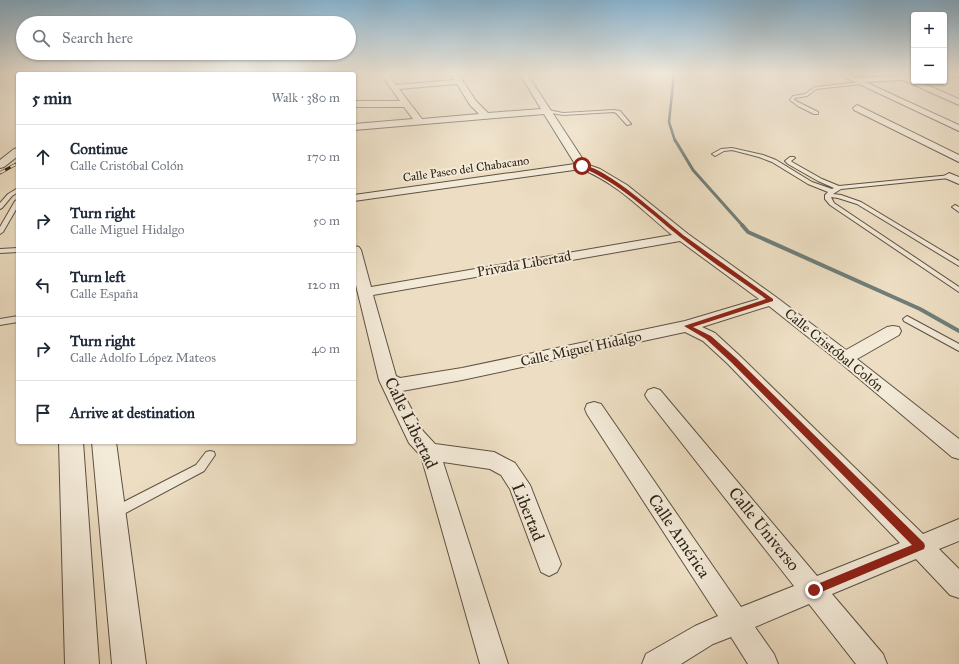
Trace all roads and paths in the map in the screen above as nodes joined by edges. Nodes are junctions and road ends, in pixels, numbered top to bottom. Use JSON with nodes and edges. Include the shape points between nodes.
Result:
{"nodes":[{"id":1,"x":406,"y":105,"type":"edge"},
{"id":2,"x":475,"y":105,"type":"edge"},
{"id":3,"x":544,"y":105,"type":"edge"},
{"id":4,"x":799,"y":105,"type":"edge"},
{"id":5,"x":908,"y":105,"type":"edge"},
{"id":6,"x":857,"y":108,"type":"dead end"},
{"id":7,"x":548,"y":111,"type":"junction"},
{"id":8,"x":816,"y":113,"type":"dead end"},
{"id":9,"x":486,"y":116,"type":"junction"},
{"id":10,"x":418,"y":121,"type":"junction"},
{"id":11,"x":629,"y":124,"type":"dead end"},
{"id":12,"x":356,"y":126,"type":"edge"},
{"id":13,"x":959,"y":128,"type":"edge"},
{"id":14,"x":16,"y":152,"type":"edge"},
{"id":15,"x":715,"y":154,"type":"dead end"},
{"id":16,"x":792,"y":158,"type":"dead end"},
{"id":17,"x":959,"y":159,"type":"edge"},
{"id":18,"x":0,"y":163,"type":"edge"},
{"id":19,"x":582,"y":166,"type":"junction"},
{"id":20,"x":954,"y":175,"type":"edge"},
{"id":21,"x":959,"y":181,"type":"edge"},
{"id":22,"x":840,"y":187,"type":"junction"},
{"id":23,"x":16,"y":191,"type":"edge"},
{"id":24,"x":830,"y":193,"type":"junction"},
{"id":25,"x":356,"y":198,"type":"edge"},
{"id":26,"x":16,"y":204,"type":"edge"},
{"id":27,"x":0,"y":207,"type":"edge"},
{"id":28,"x":0,"y":232,"type":"edge"},
{"id":29,"x":682,"y":237,"type":"junction"},
{"id":30,"x":16,"y":250,"type":"edge"},
{"id":31,"x":0,"y":251,"type":"edge"},
{"id":32,"x":356,"y":258,"type":"edge"},
{"id":33,"x":959,"y":264,"type":"edge"},
{"id":34,"x":959,"y":290,"type":"edge"},
{"id":35,"x":365,"y":292,"type":"junction"},
{"id":36,"x":771,"y":300,"type":"junction"},
{"id":37,"x":16,"y":319,"type":"edge"},
{"id":38,"x":907,"y":319,"type":"dead end"},
{"id":39,"x":0,"y":322,"type":"edge"},
{"id":40,"x":687,"y":326,"type":"junction"},
{"id":41,"x":893,"y":331,"type":"dead end"},
{"id":42,"x":959,"y":348,"type":"edge"},
{"id":43,"x":845,"y":358,"type":"junction"},
{"id":44,"x":388,"y":380,"type":"junction"},
{"id":45,"x":654,"y":395,"type":"dead end"},
{"id":46,"x":594,"y":409,"type":"dead end"},
{"id":47,"x":71,"y":444,"type":"edge"},
{"id":48,"x":104,"y":444,"type":"edge"},
{"id":49,"x":959,"y":451,"type":"edge"},
{"id":50,"x":430,"y":452,"type":"junction"},
{"id":51,"x":210,"y":455,"type":"dead end"},
{"id":52,"x":112,"y":514,"type":"junction"},
{"id":53,"x":959,"y":530,"type":"edge"},
{"id":54,"x":920,"y":546,"type":"junction"},
{"id":55,"x":549,"y":564,"type":"dead end"},
{"id":56,"x":959,"y":586,"type":"edge"},
{"id":57,"x":814,"y":590,"type":"junction"},
{"id":58,"x":736,"y":622,"type":"junction"},
{"id":59,"x":82,"y":664,"type":"edge"},
{"id":60,"x":129,"y":664,"type":"edge"},
{"id":61,"x":494,"y":664,"type":"edge"},
{"id":62,"x":656,"y":664,"type":"edge"},
{"id":63,"x":764,"y":664,"type":"edge"},
{"id":64,"x":872,"y":664,"type":"edge"}],
"edges":[{"from":1,"to":10,"type":"street"},
{"from":2,"to":9,"type":"street"},
{"from":3,"to":7,"type":"street"},
{"from":4,"to":8,"type":"lane"},
{"from":5,"to":13,"type":"street"},
{"from":6,"to":17,"type":"street"},
{"from":7,"to":9,"type":"street"},
{"from":7,"to":11,"type":"lane","via":[[564,114],[614,111]]},
{"from":7,"to":19,"type":"street"},
{"from":9,"to":10,"type":"street"},
{"from":10,"to":12,"type":"street"},
{"from":14,"to":18,"type":"street"},
{"from":15,"to":24,"type":"lane","via":[[732,149],[761,156]]},
{"from":16,"to":22,"type":"lane","via":[[788,161],[790,163],[820,180]]},
{"from":19,"to":25,"type":"street","name":"Calle Paseo del Chabacano"},
{"from":19,"to":29,"type":"street","name":"Calle Cristóbal Colón","via":[[599,173],[630,194]]},
{"from":20,"to":21,"type":"street"},
{"from":20,"to":22,"type":"lane"},
{"from":22,"to":24,"type":"lane"},
{"from":23,"to":27,"type":"lane"},
{"from":24,"to":33,"type":"lane","via":[[859,203]]},
{"from":24,"to":34,"type":"lane","via":[[828,199],[832,204]]},
{"from":26,"to":28,"type":"lane"},
{"from":29,"to":35,"type":"street","name":"Privada Libertad"},
{"from":29,"to":36,"type":"street","name":"Calle Cristóbal Colón"},
{"from":30,"to":31,"type":"lane"},
{"from":32,"to":35,"type":"street","name":"Calle Libertad"},
{"from":35,"to":44,"type":"street","name":"Calle Libertad"},
{"from":36,"to":40,"type":"street","name":"Calle Miguel Hidalgo"},
{"from":36,"to":43,"type":"street","name":"Calle Cristóbal Colón"},
{"from":37,"to":39,"type":"lane"},
{"from":38,"to":42,"type":"lane"},
{"from":40,"to":44,"type":"street","name":"Calle Miguel Hidalgo","via":[[414,384],[399,385]]},
{"from":40,"to":54,"type":"street","via":[[709,337],[734,360]]},
{"from":41,"to":43,"type":"street"},
{"from":43,"to":49,"type":"street","name":"Calle Cristóbal Colón"},
{"from":44,"to":50,"type":"street","name":"Calle Libertad","via":[[416,437]]},
{"from":45,"to":57,"type":"street","name":"Calle Universo"},
{"from":46,"to":58,"type":"street","name":"Calle América"},
{"from":47,"to":59,"type":"street"},
{"from":48,"to":52,"type":"street"},
{"from":50,"to":55,"type":"street","name":"Libertad","via":[[494,461],[508,469],[519,485]]},
{"from":50,"to":61,"type":"street","name":"Calle Libertad"},
{"from":51,"to":52,"type":"lane","via":[[200,468]]},
{"from":52,"to":60,"type":"street"},
{"from":53,"to":54,"type":"street"},
{"from":54,"to":56,"type":"street"},
{"from":54,"to":57,"type":"street"},
{"from":57,"to":58,"type":"street"},
{"from":57,"to":64,"type":"street","name":"Calle Universo"},
{"from":58,"to":62,"type":"street","via":[[704,636]]},
{"from":58,"to":63,"type":"street","name":"Calle América"}]}
